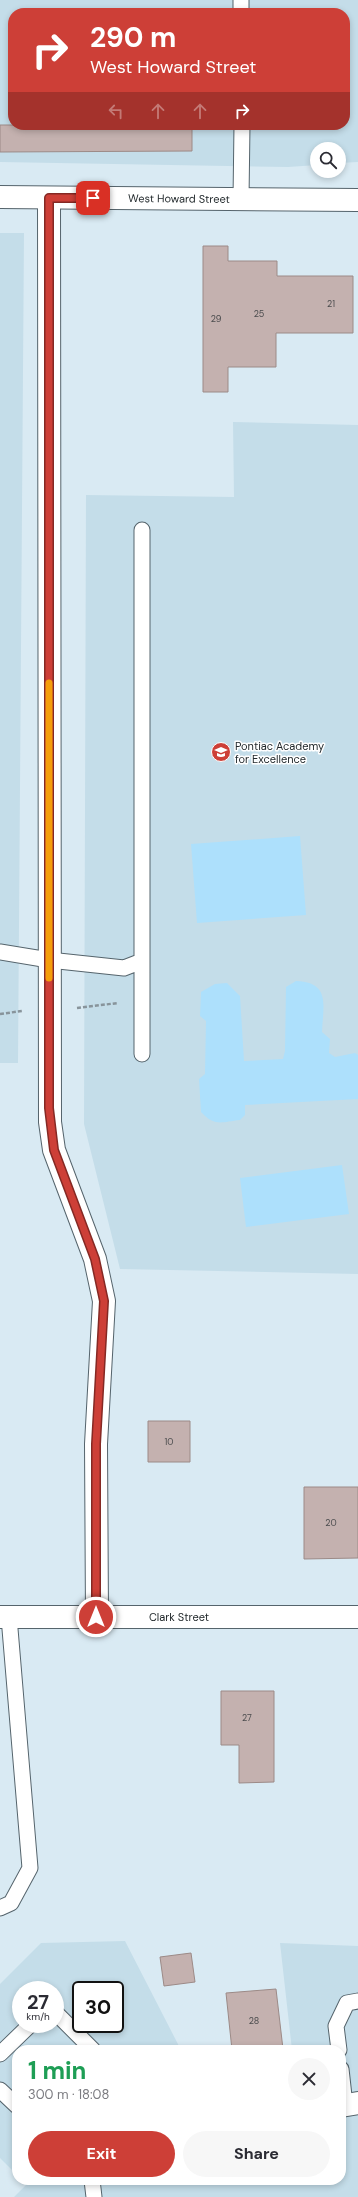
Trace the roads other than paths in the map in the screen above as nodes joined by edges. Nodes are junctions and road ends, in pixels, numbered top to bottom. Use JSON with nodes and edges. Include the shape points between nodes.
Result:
{"nodes":[{"id":1,"x":242,"y":130,"type":"edge"},
{"id":2,"x":0,"y":198,"type":"edge"},
{"id":3,"x":49,"y":198,"type":"junction"},
{"id":4,"x":241,"y":199,"type":"junction"},
{"id":5,"x":358,"y":200,"type":"edge"},
{"id":6,"x":142,"y":530,"type":"dead end"},
{"id":7,"x":0,"y":952,"type":"edge"},
{"id":8,"x":49,"y":960,"type":"junction"},
{"id":9,"x":142,"y":961,"type":"junction"},
{"id":10,"x":142,"y":1054,"type":"dead end"},
{"id":11,"x":4,"y":1617,"type":"edge"},
{"id":12,"x":96,"y":1617,"type":"junction"},
{"id":13,"x":358,"y":1617,"type":"edge"},
{"id":14,"x":0,"y":1908,"type":"edge"},
{"id":15,"x":358,"y":2001,"type":"edge"},
{"id":16,"x":64,"y":2021,"type":"edge"},
{"id":17,"x":22,"y":2033,"type":"edge"},
{"id":18,"x":88,"y":2045,"type":"edge"},
{"id":19,"x":338,"y":2045,"type":"edge"},
{"id":20,"x":0,"y":2054,"type":"edge"},
{"id":21,"x":0,"y":2090,"type":"edge"},
{"id":22,"x":346,"y":2095,"type":"edge"},
{"id":23,"x":12,"y":2101,"type":"edge"},
{"id":24,"x":348,"y":2105,"type":"edge"},
{"id":25,"x":93,"y":2185,"type":"edge"},
{"id":26,"x":94,"y":2197,"type":"edge"}],
"edges":[{"from":1,"to":4,"type":"lane"},
{"from":2,"to":3,"type":"street","name":"West Howard Street"},
{"from":3,"to":4,"type":"street","name":"West Howard Street"},
{"from":3,"to":8,"type":"street"},
{"from":4,"to":5,"type":"street","name":"West Howard Street"},
{"from":6,"to":9,"type":"lane"},
{"from":7,"to":8,"type":"lane"},
{"from":8,"to":9,"type":"lane","via":[[124,968]]},
{"from":8,"to":12,"type":"street","via":[[49,1108],[52,1143],[95,1259],[104,1301],[96,1444]]},
{"from":9,"to":10,"type":"lane"},
{"from":11,"to":12,"type":"street","name":"Clark Street"},
{"from":11,"to":14,"type":"lane","via":[[30,1868],[11,1903]]},
{"from":12,"to":13,"type":"street","name":"Clark Street"},
{"from":15,"to":19,"type":"lane","via":[[347,2003],[336,2026]]},
{"from":16,"to":18,"type":"lane"},
{"from":17,"to":20,"type":"lane"},
{"from":21,"to":23,"type":"lane"},
{"from":22,"to":24,"type":"lane"},
{"from":25,"to":26,"type":"lane"}]}
